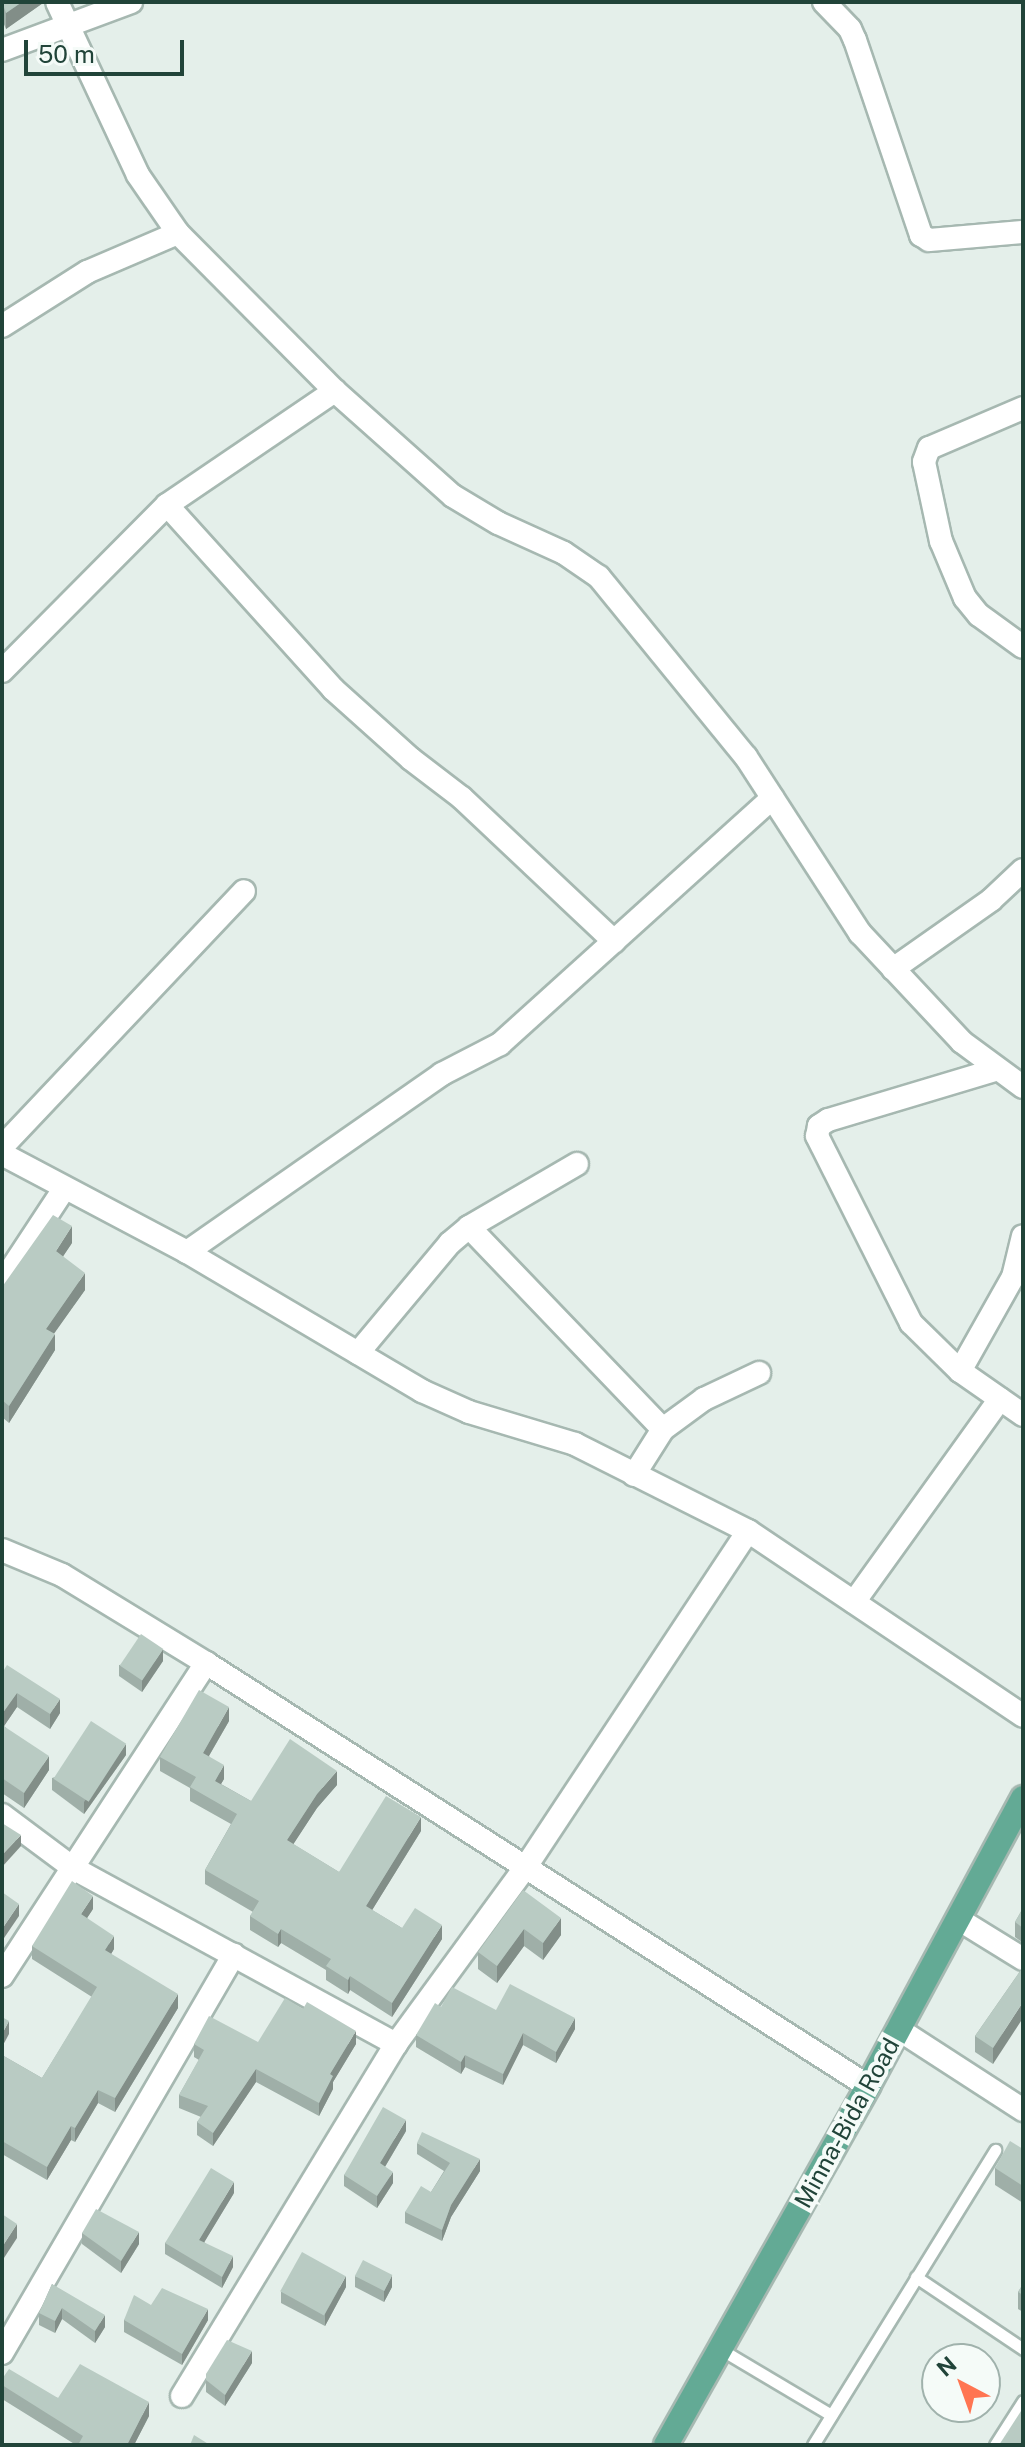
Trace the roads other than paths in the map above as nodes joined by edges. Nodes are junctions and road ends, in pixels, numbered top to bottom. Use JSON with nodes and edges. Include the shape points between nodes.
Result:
{"nodes":[{"id":1,"x":57,"y":2,"type":"edge"},
{"id":2,"x":131,"y":2,"type":"edge"},
{"id":3,"x":824,"y":2,"type":"edge"},
{"id":4,"x":65,"y":24,"type":"junction"},
{"id":5,"x":2,"y":50,"type":"edge"},
{"id":6,"x":1023,"y":232,"type":"edge"},
{"id":7,"x":178,"y":233,"type":"junction"},
{"id":8,"x":2,"y":326,"type":"edge"},
{"id":9,"x":335,"y":391,"type":"junction"},
{"id":10,"x":1023,"y":408,"type":"edge"},
{"id":11,"x":167,"y":505,"type":"junction"},
{"id":12,"x":1023,"y":647,"type":"edge"},
{"id":13,"x":2,"y":671,"type":"edge"},
{"id":14,"x":772,"y":798,"type":"junction"},
{"id":15,"x":1023,"y":870,"type":"edge"},
{"id":16,"x":244,"y":891,"type":"dead end"},
{"id":17,"x":614,"y":941,"type":"junction"},
{"id":18,"x":893,"y":969,"type":"junction"},
{"id":19,"x":995,"y":1070,"type":"junction"},
{"id":20,"x":1023,"y":1087,"type":"edge"},
{"id":21,"x":2,"y":1147,"type":"edge"},
{"id":22,"x":2,"y":1154,"type":"edge"},
{"id":23,"x":577,"y":1164,"type":"dead end"},
{"id":24,"x":64,"y":1189,"type":"junction"},
{"id":25,"x":469,"y":1227,"type":"junction"},
{"id":26,"x":1023,"y":1236,"type":"edge"},
{"id":27,"x":187,"y":1252,"type":"junction"},
{"id":28,"x":2,"y":1283,"type":"edge"},
{"id":29,"x":358,"y":1353,"type":"junction"},
{"id":30,"x":960,"y":1371,"type":"junction"},
{"id":31,"x":759,"y":1373,"type":"dead end"},
{"id":32,"x":1000,"y":1399,"type":"junction"},
{"id":33,"x":1023,"y":1415,"type":"edge"},
{"id":34,"x":663,"y":1429,"type":"junction"},
{"id":35,"x":634,"y":1475,"type":"junction"},
{"id":36,"x":748,"y":1531,"type":"junction"},
{"id":37,"x":2,"y":1550,"type":"edge"},
{"id":38,"x":854,"y":1602,"type":"junction"},
{"id":39,"x":206,"y":1663,"type":"junction"},
{"id":40,"x":1023,"y":1716,"type":"edge"},
{"id":41,"x":1023,"y":1798,"type":"edge"},
{"id":42,"x":2,"y":1815,"type":"edge"},
{"id":43,"x":527,"y":1865,"type":"junction"},
{"id":44,"x":73,"y":1868,"type":"junction"},
{"id":45,"x":958,"y":1919,"type":"junction"},
{"id":46,"x":234,"y":1955,"type":"junction"},
{"id":47,"x":1023,"y":1959,"type":"edge"},
{"id":48,"x":2,"y":1976,"type":"edge"},
{"id":49,"x":898,"y":2029,"type":"junction"},
{"id":50,"x":396,"y":2044,"type":"junction"},
{"id":51,"x":868,"y":2086,"type":"junction"},
{"id":52,"x":1023,"y":2110,"type":"edge"},
{"id":53,"x":995,"y":2150,"type":"dead end"},
{"id":54,"x":916,"y":2277,"type":"junction"},
{"id":55,"x":1023,"y":2349,"type":"edge"},
{"id":56,"x":722,"y":2350,"type":"junction"},
{"id":57,"x":2,"y":2353,"type":"edge"},
{"id":58,"x":182,"y":2396,"type":"dead end"},
{"id":59,"x":1023,"y":2401,"type":"edge"},
{"id":60,"x":831,"y":2415,"type":"junction"},
{"id":61,"x":666,"y":2445,"type":"edge"},
{"id":62,"x":813,"y":2445,"type":"edge"},
{"id":63,"x":995,"y":2445,"type":"edge"}],
"edges":[{"from":1,"to":4,"type":"street"},
{"from":2,"to":4,"type":"street"},
{"from":3,"to":6,"type":"street","via":[[855,40],[921,235],[929,240]]},
{"from":4,"to":5,"type":"street"},
{"from":4,"to":7,"type":"street","via":[[138,175]]},
{"from":7,"to":8,"type":"street","via":[[87,272]]},
{"from":7,"to":9,"type":"street"},
{"from":9,"to":11,"type":"street"},
{"from":9,"to":14,"type":"street","via":[[453,496],[564,553],[599,577],[746,757]]},
{"from":10,"to":12,"type":"street","via":[[929,448],[924,462],[941,541],[965,598]]},
{"from":11,"to":13,"type":"street"},
{"from":11,"to":17,"type":"street","via":[[333,689],[462,798]]},
{"from":14,"to":17,"type":"street"},
{"from":14,"to":18,"type":"street","via":[[860,933]]},
{"from":15,"to":18,"type":"street","via":[[991,900]]},
{"from":16,"to":21,"type":"street"},
{"from":17,"to":27,"type":"street","via":[[500,1044],[442,1074]]},
{"from":18,"to":19,"type":"street"},
{"from":19,"to":20,"type":"street"},
{"from":19,"to":30,"type":"street","via":[[828,1120],[819,1126],[817,1136],[899,1304]]},
{"from":22,"to":24,"type":"street"},
{"from":23,"to":25,"type":"street"},
{"from":24,"to":27,"type":"street"},
{"from":24,"to":28,"type":"street"},
{"from":25,"to":29,"type":"street"},
{"from":25,"to":34,"type":"street"},
{"from":26,"to":30,"type":"street","via":[[1013,1277]]},
{"from":27,"to":29,"type":"street"},
{"from":29,"to":35,"type":"street","via":[[457,1407],[575,1444]]},
{"from":30,"to":32,"type":"street"},
{"from":31,"to":34,"type":"street","via":[[704,1399]]},
{"from":32,"to":33,"type":"street"},
{"from":32,"to":38,"type":"street"},
{"from":34,"to":35,"type":"street"},
{"from":35,"to":36,"type":"street"},
{"from":36,"to":38,"type":"street"},
{"from":36,"to":43,"type":"street"},
{"from":37,"to":39,"type":"street","via":[[62,1575]]},
{"from":38,"to":40,"type":"street"},
{"from":39,"to":43,"type":"street"},
{"from":39,"to":44,"type":"street"},
{"from":41,"to":45,"type":"main road","name":"Minna-Bida Road"},
{"from":42,"to":44,"type":"street"},
{"from":43,"to":50,"type":"street"},
{"from":43,"to":51,"type":"street"},
{"from":44,"to":46,"type":"street"},
{"from":44,"to":48,"type":"street"},
{"from":45,"to":47,"type":"street"},
{"from":45,"to":49,"type":"main road","name":"Minna-Bida Road"},
{"from":46,"to":50,"type":"street"},
{"from":46,"to":57,"type":"street"},
{"from":49,"to":51,"type":"main road","name":"Minna-Bida Road"},
{"from":49,"to":52,"type":"street"},
{"from":50,"to":58,"type":"street"},
{"from":51,"to":56,"type":"main road","name":"Minna-Bida Road"},
{"from":53,"to":54,"type":"lane"},
{"from":54,"to":55,"type":"lane"},
{"from":54,"to":60,"type":"lane"},
{"from":56,"to":60,"type":"lane"},
{"from":56,"to":61,"type":"main road","name":"Minna-Bida Road"},
{"from":59,"to":63,"type":"lane"},
{"from":60,"to":62,"type":"lane"}]}
